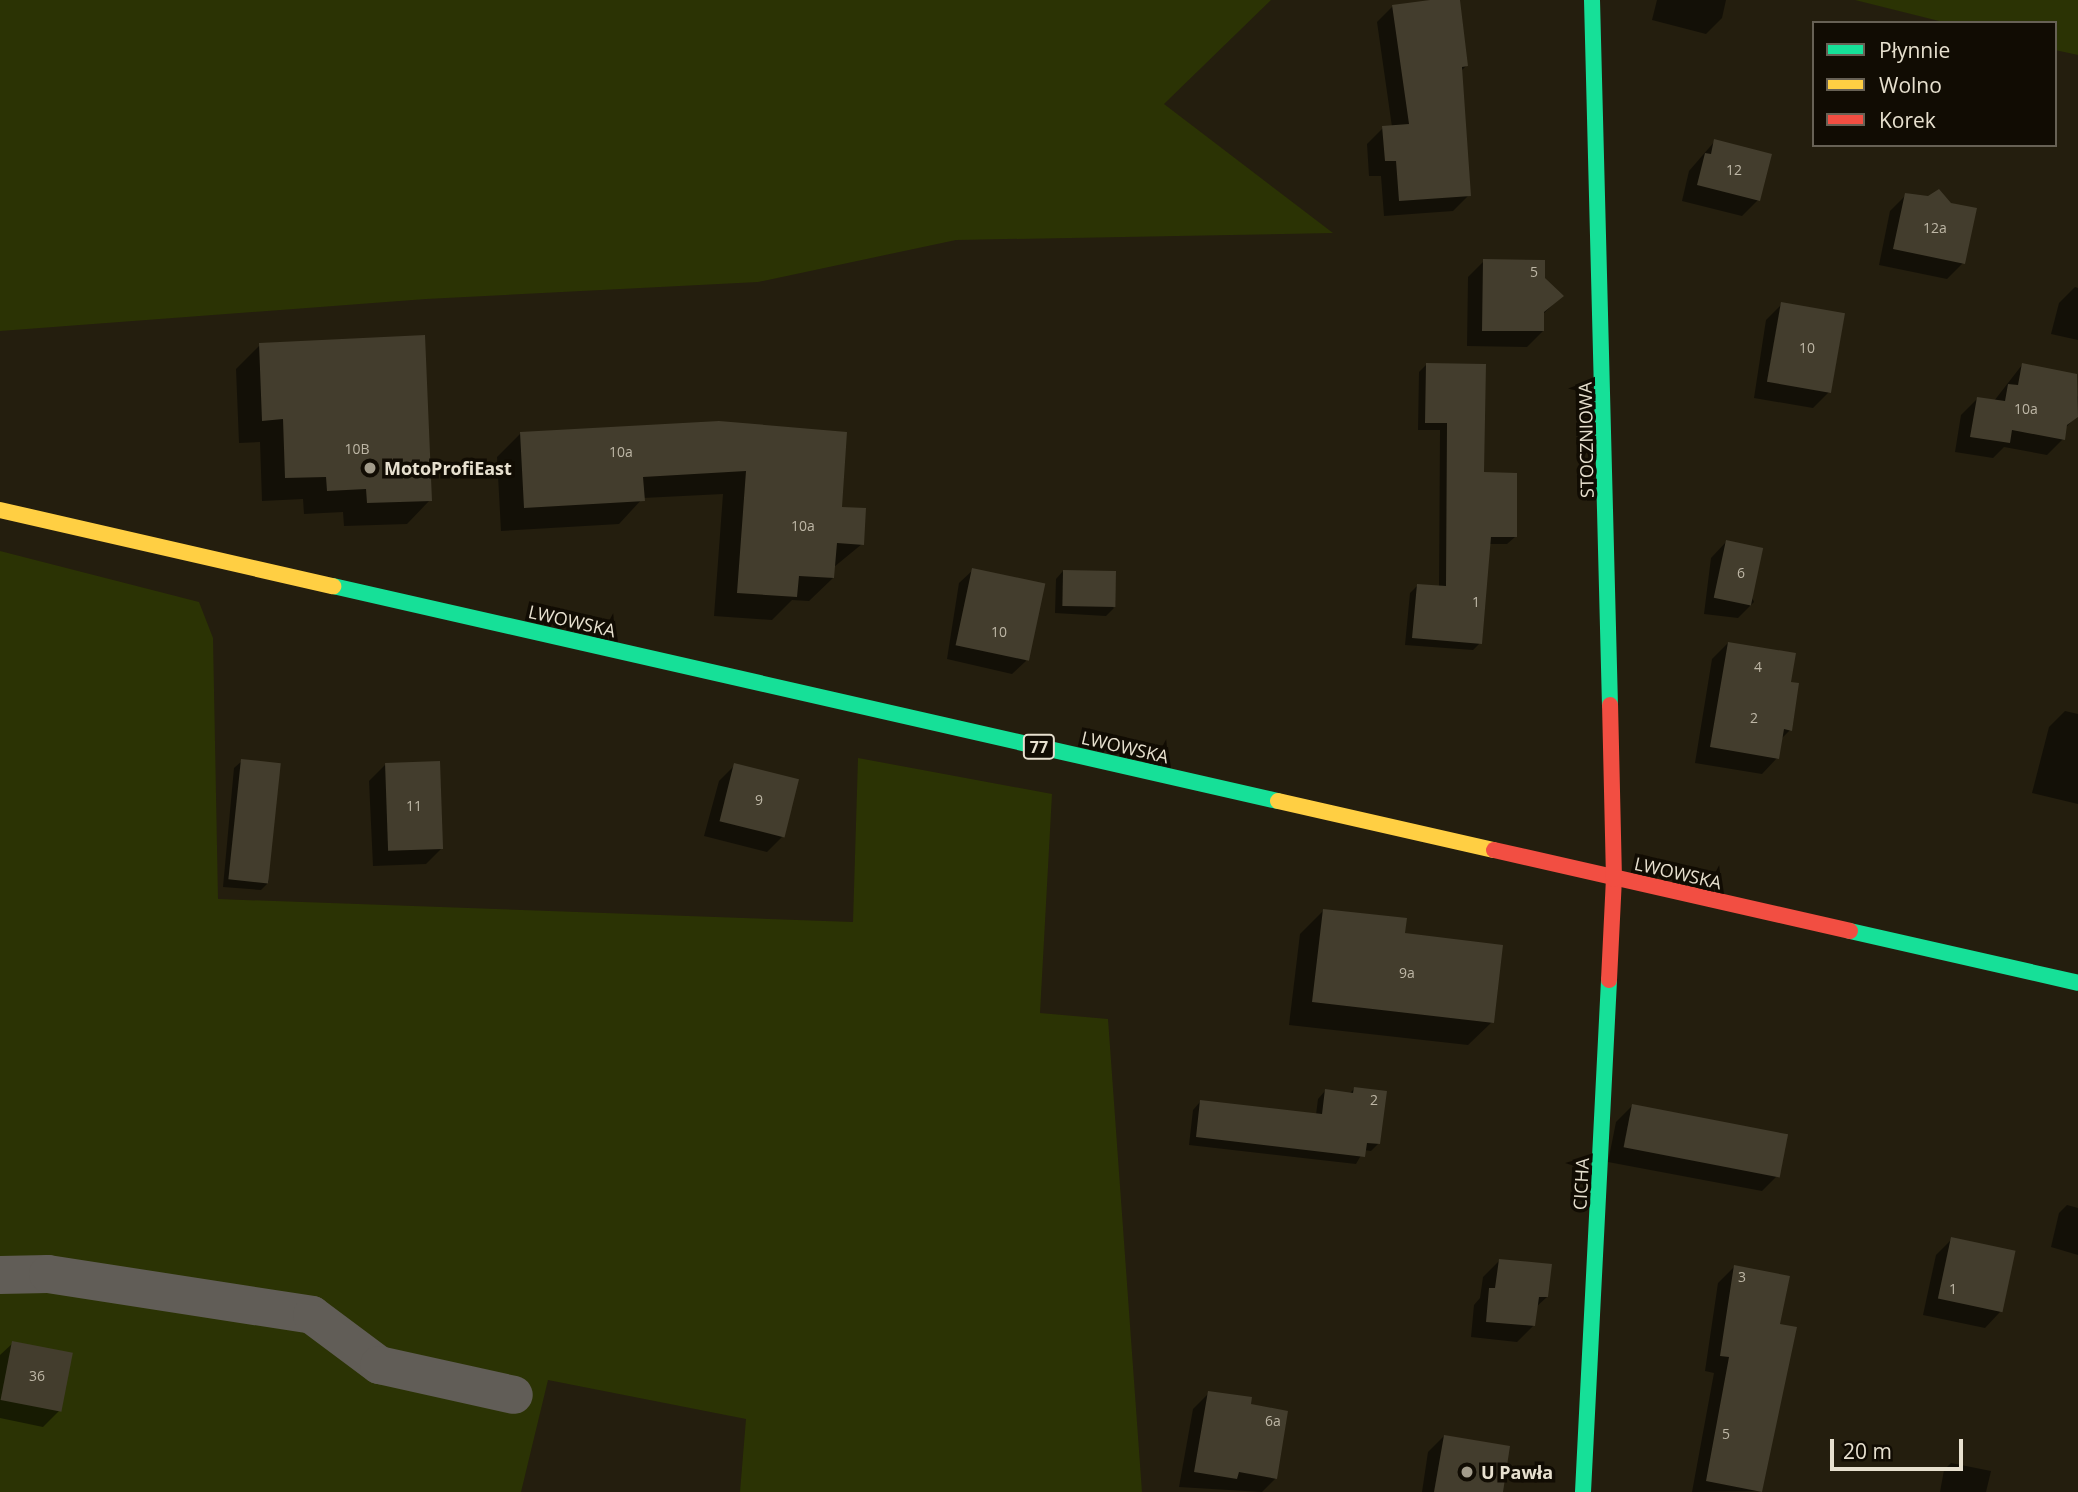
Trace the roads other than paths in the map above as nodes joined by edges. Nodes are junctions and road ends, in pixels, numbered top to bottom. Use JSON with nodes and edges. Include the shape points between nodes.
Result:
{"nodes":[{"id":1,"x":1592,"y":0,"type":"edge"},
{"id":2,"x":0,"y":510,"type":"edge"},
{"id":3,"x":1614,"y":879,"type":"junction"},
{"id":4,"x":2078,"y":984,"type":"edge"},
{"id":5,"x":0,"y":1275,"type":"edge"},
{"id":6,"x":514,"y":1395,"type":"dead end"},
{"id":7,"x":1583,"y":1492,"type":"edge"}],
"edges":[{"from":1,"to":3,"type":"main road","name":"STOCZNIOWA"},
{"from":2,"to":3,"type":"main road","name":"LWOWSKA","number":"77"},
{"from":3,"to":4,"type":"main road","name":"LWOWSKA","number":"77"},
{"from":3,"to":7,"type":"main road","name":"CICHA"},
{"from":5,"to":6,"type":"street","via":[[47,1274],[312,1315],[379,1365]]}]}
